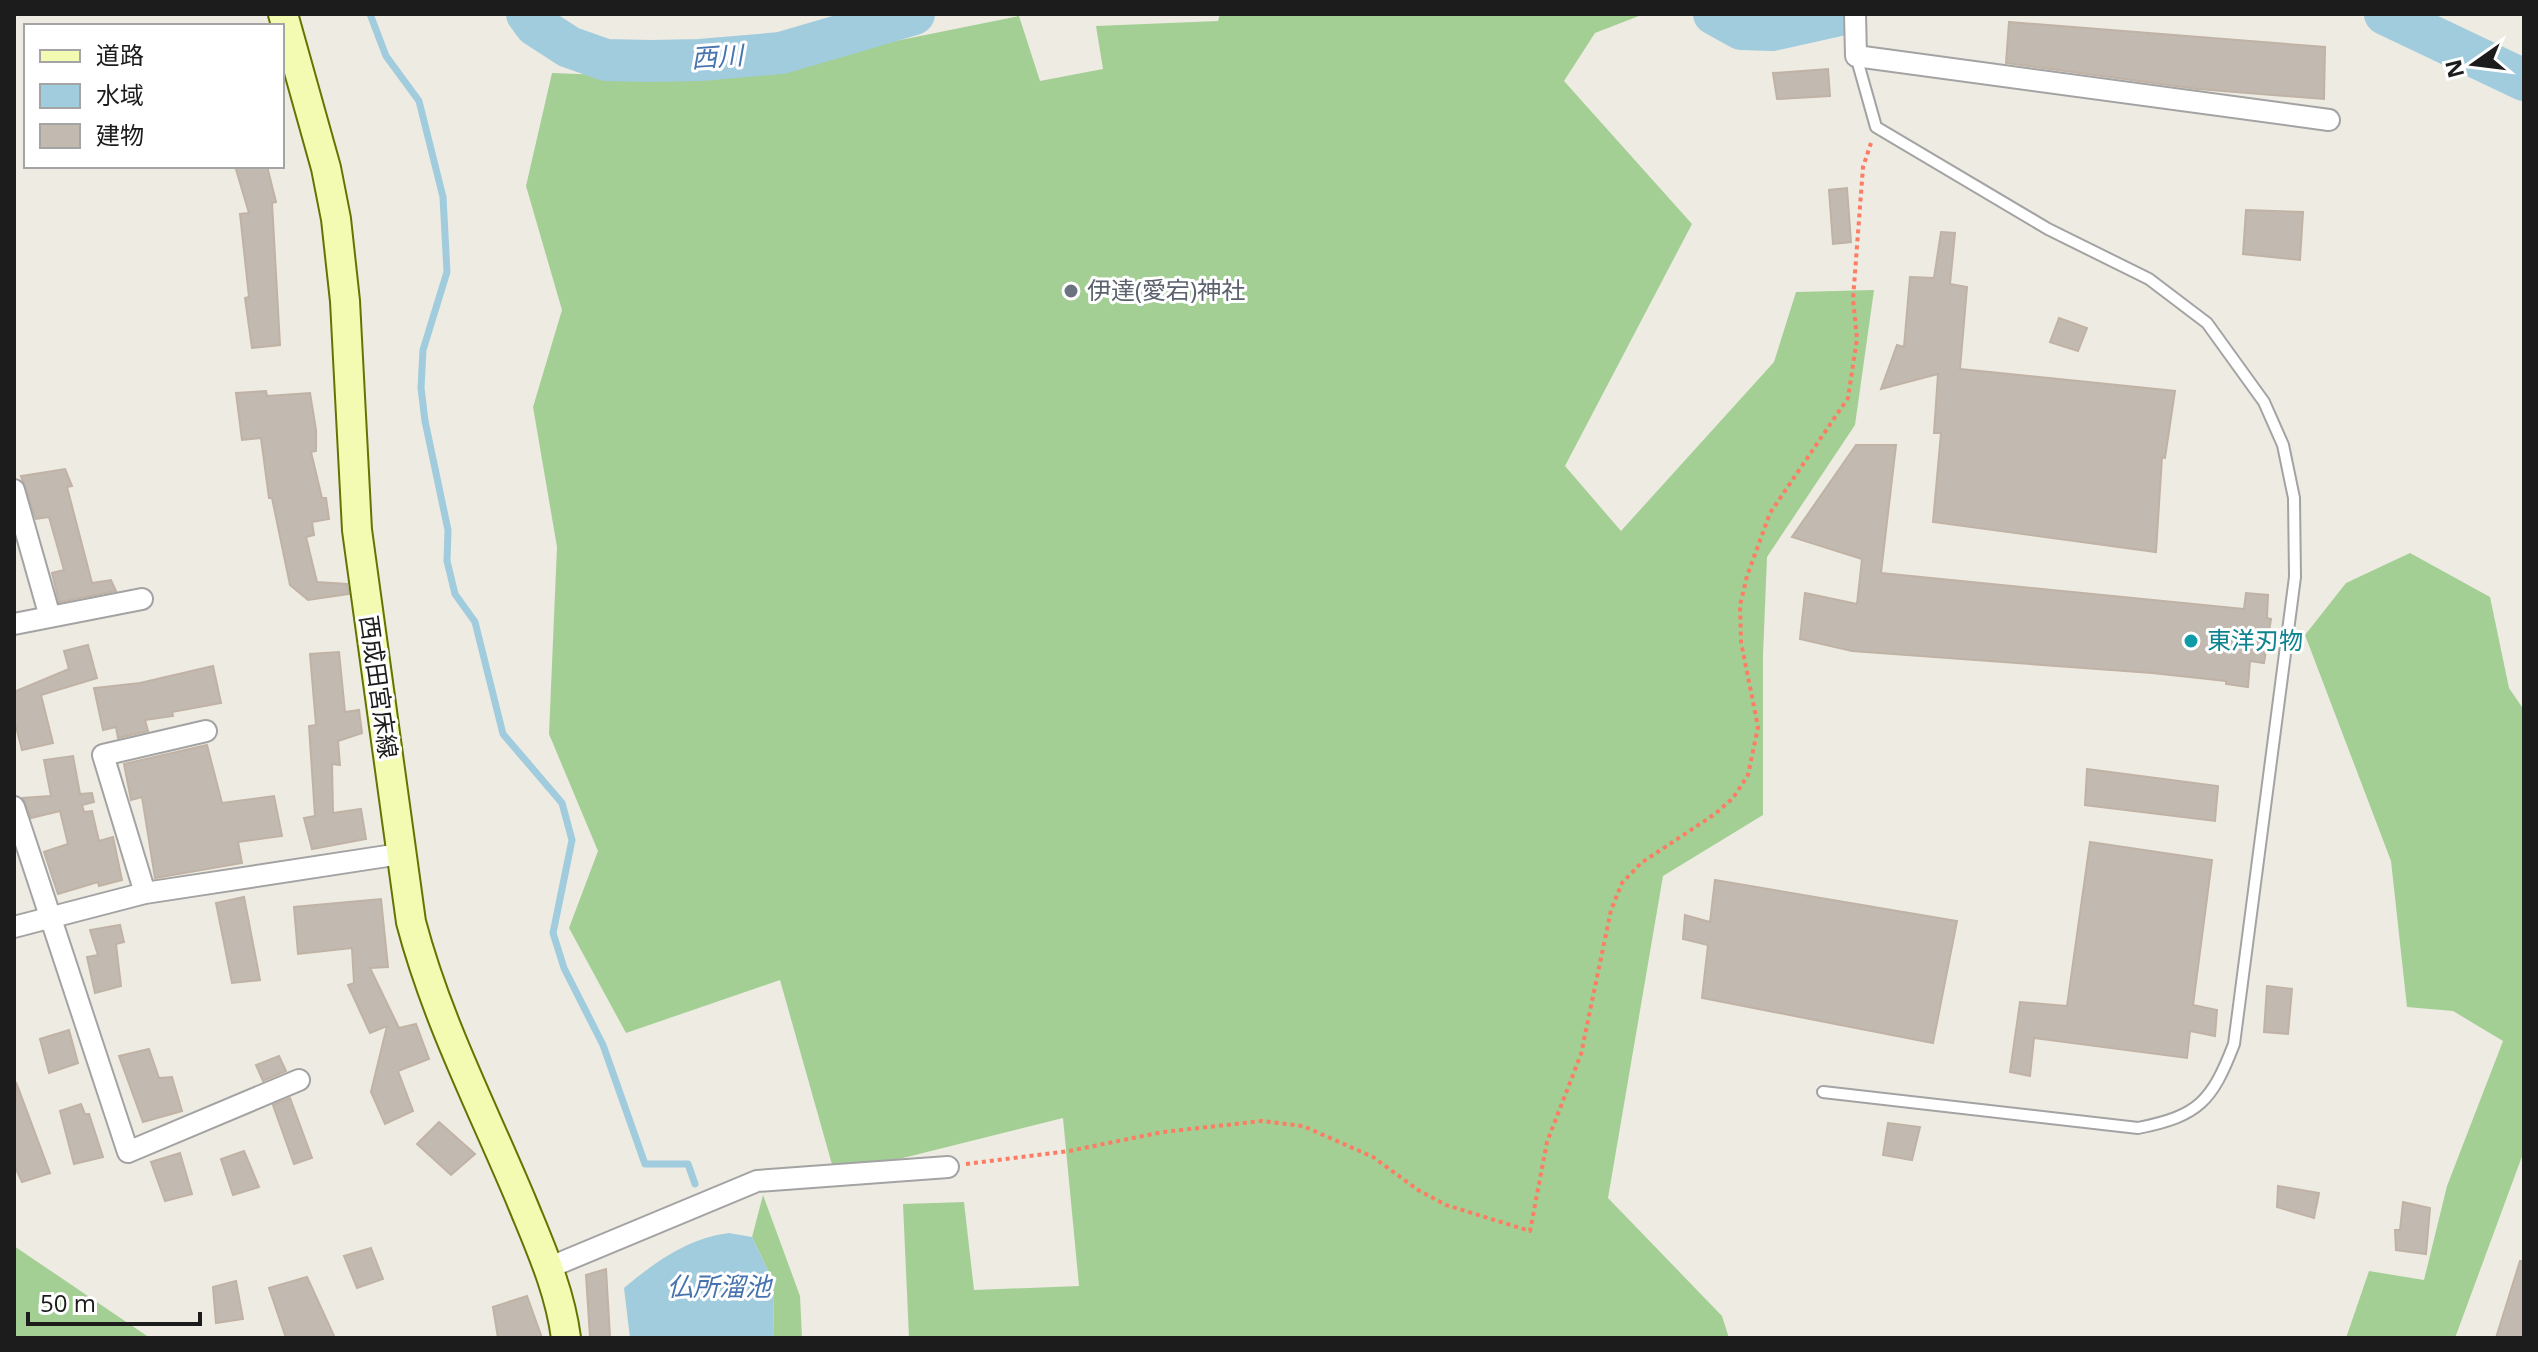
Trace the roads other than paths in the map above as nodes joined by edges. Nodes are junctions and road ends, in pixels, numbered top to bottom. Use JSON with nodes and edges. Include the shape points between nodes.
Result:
{"nodes":[{"id":1,"x":283,"y":14,"type":"edge"},
{"id":2,"x":1855,"y":14,"type":"edge"},
{"id":3,"x":1856,"y":56,"type":"junction"},
{"id":4,"x":2329,"y":120,"type":"dead end"},
{"id":5,"x":14,"y":490,"type":"edge"},
{"id":6,"x":142,"y":599,"type":"dead end"},
{"id":7,"x":50,"y":617,"type":"junction"},
{"id":8,"x":14,"y":624,"type":"edge"},
{"id":9,"x":206,"y":731,"type":"dead end"},
{"id":10,"x":14,"y":807,"type":"edge"},
{"id":11,"x":400,"y":854,"type":"junction"},
{"id":12,"x":145,"y":893,"type":"junction"},
{"id":13,"x":50,"y":918,"type":"junction"},
{"id":14,"x":14,"y":927,"type":"edge"},
{"id":15,"x":299,"y":1080,"type":"dead end"},
{"id":16,"x":1823,"y":1092,"type":"dead end"},
{"id":17,"x":948,"y":1167,"type":"road end"},
{"id":18,"x":548,"y":1268,"type":"junction"},
{"id":19,"x":566,"y":1338,"type":"edge"}],
"edges":[{"from":1,"to":11,"type":"main road","name":"西成田宮床線","via":[[336,219],[357,530]]},
{"from":2,"to":3,"type":"street"},
{"from":3,"to":4,"type":"street"},
{"from":3,"to":16,"type":"lane","via":[[1876,127],[2048,229],[2149,279],[2207,323],[2264,402],[2283,445],[2294,498],[2295,577],[2234,1044],[2219,1081],[2195,1110],[2138,1128]]},
{"from":5,"to":7,"type":"street"},
{"from":6,"to":7,"type":"street"},
{"from":7,"to":8,"type":"street"},
{"from":9,"to":12,"type":"street","via":[[103,755]]},
{"from":10,"to":13,"type":"street"},
{"from":11,"to":12,"type":"street"},
{"from":11,"to":18,"type":"main road","name":"西成田宮床線","via":[[425,974]]},
{"from":12,"to":13,"type":"street"},
{"from":13,"to":14,"type":"street"},
{"from":13,"to":15,"type":"street","via":[[128,1152]]},
{"from":17,"to":18,"type":"street","via":[[757,1181]]},
{"from":18,"to":19,"type":"main road","name":"西成田宮床線"}]}
